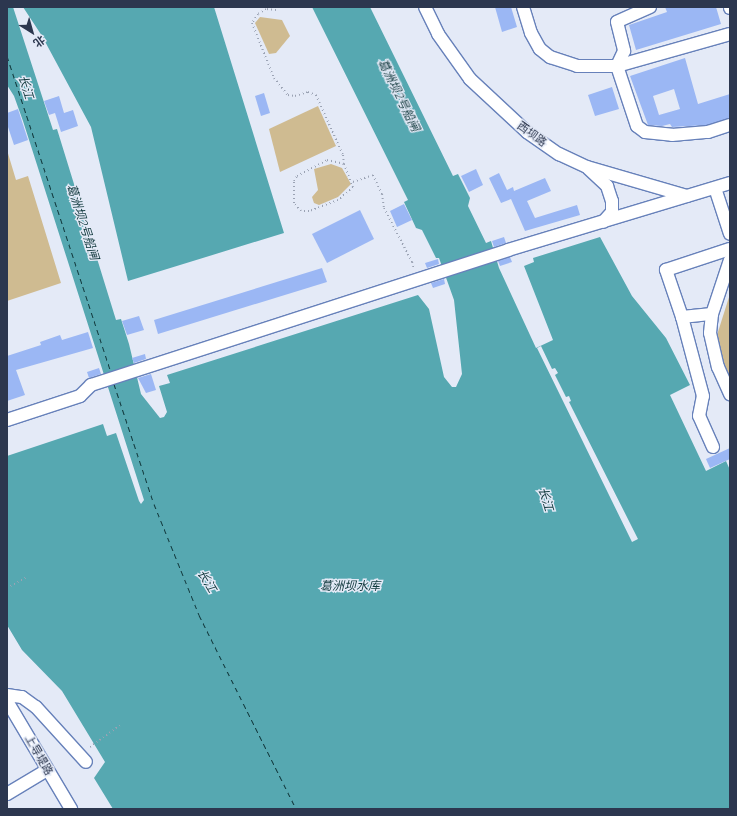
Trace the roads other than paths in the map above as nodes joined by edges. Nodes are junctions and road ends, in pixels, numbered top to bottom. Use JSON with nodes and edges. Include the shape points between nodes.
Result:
{"nodes":[{"id":1,"x":425,"y":7,"type":"edge"},
{"id":2,"x":523,"y":7,"type":"edge"},
{"id":3,"x":650,"y":7,"type":"edge"},
{"id":4,"x":730,"y":34,"type":"edge"},
{"id":5,"x":617,"y":66,"type":"junction"},
{"id":6,"x":730,"y":125,"type":"edge"},
{"id":7,"x":587,"y":167,"type":"junction"},
{"id":8,"x":730,"y":183,"type":"edge"},
{"id":9,"x":715,"y":188,"type":"junction"},
{"id":10,"x":687,"y":196,"type":"junction"},
{"id":11,"x":603,"y":222,"type":"junction"},
{"id":12,"x":730,"y":233,"type":"edge"},
{"id":13,"x":730,"y":249,"type":"edge"},
{"id":14,"x":730,"y":260,"type":"edge"},
{"id":15,"x":712,"y":314,"type":"junction"},
{"id":16,"x":682,"y":316,"type":"junction"},
{"id":17,"x":730,"y":394,"type":"edge"},
{"id":18,"x":7,"y":420,"type":"edge"},
{"id":19,"x":712,"y":447,"type":"dead end"},
{"id":20,"x":7,"y":695,"type":"edge"},
{"id":21,"x":7,"y":701,"type":"edge"},
{"id":22,"x":86,"y":762,"type":"dead end"},
{"id":23,"x":47,"y":770,"type":"junction"},
{"id":24,"x":7,"y":794,"type":"edge"},
{"id":25,"x":71,"y":809,"type":"edge"}],
"edges":[{"from":1,"to":7,"type":"street","name":"西坝路","via":[[438,34],[470,79],[496,106],[559,154]]},
{"from":2,"to":5,"type":"street","via":[[531,33],[540,49],[550,57],[577,66]]},
{"from":3,"to":5,"type":"street","via":[[617,22],[624,51]]},
{"from":4,"to":5,"type":"street"},
{"from":5,"to":6,"type":"street","via":[[637,126],[645,132],[672,135],[708,132]]},
{"from":7,"to":10,"type":"street","name":"西坝路"},
{"from":7,"to":11,"type":"street","via":[[607,186],[612,200],[612,212]]},
{"from":8,"to":9,"type":"street"},
{"from":9,"to":10,"type":"street"},
{"from":9,"to":12,"type":"street"},
{"from":10,"to":11,"type":"street"},
{"from":11,"to":18,"type":"street","via":[[495,254],[104,380],[89,386],[80,396]]},
{"from":13,"to":16,"type":"street","via":[[666,270]]},
{"from":14,"to":15,"type":"street"},
{"from":15,"to":16,"type":"street"},
{"from":15,"to":17,"type":"street","via":[[711,345]]},
{"from":16,"to":19,"type":"street","via":[[703,396],[699,416]]},
{"from":20,"to":22,"type":"street","via":[[22,697],[36,707]]},
{"from":21,"to":23,"type":"street","name":"上导堤路"},
{"from":23,"to":24,"type":"street"},
{"from":23,"to":25,"type":"street","name":"上导堤路"}]}
